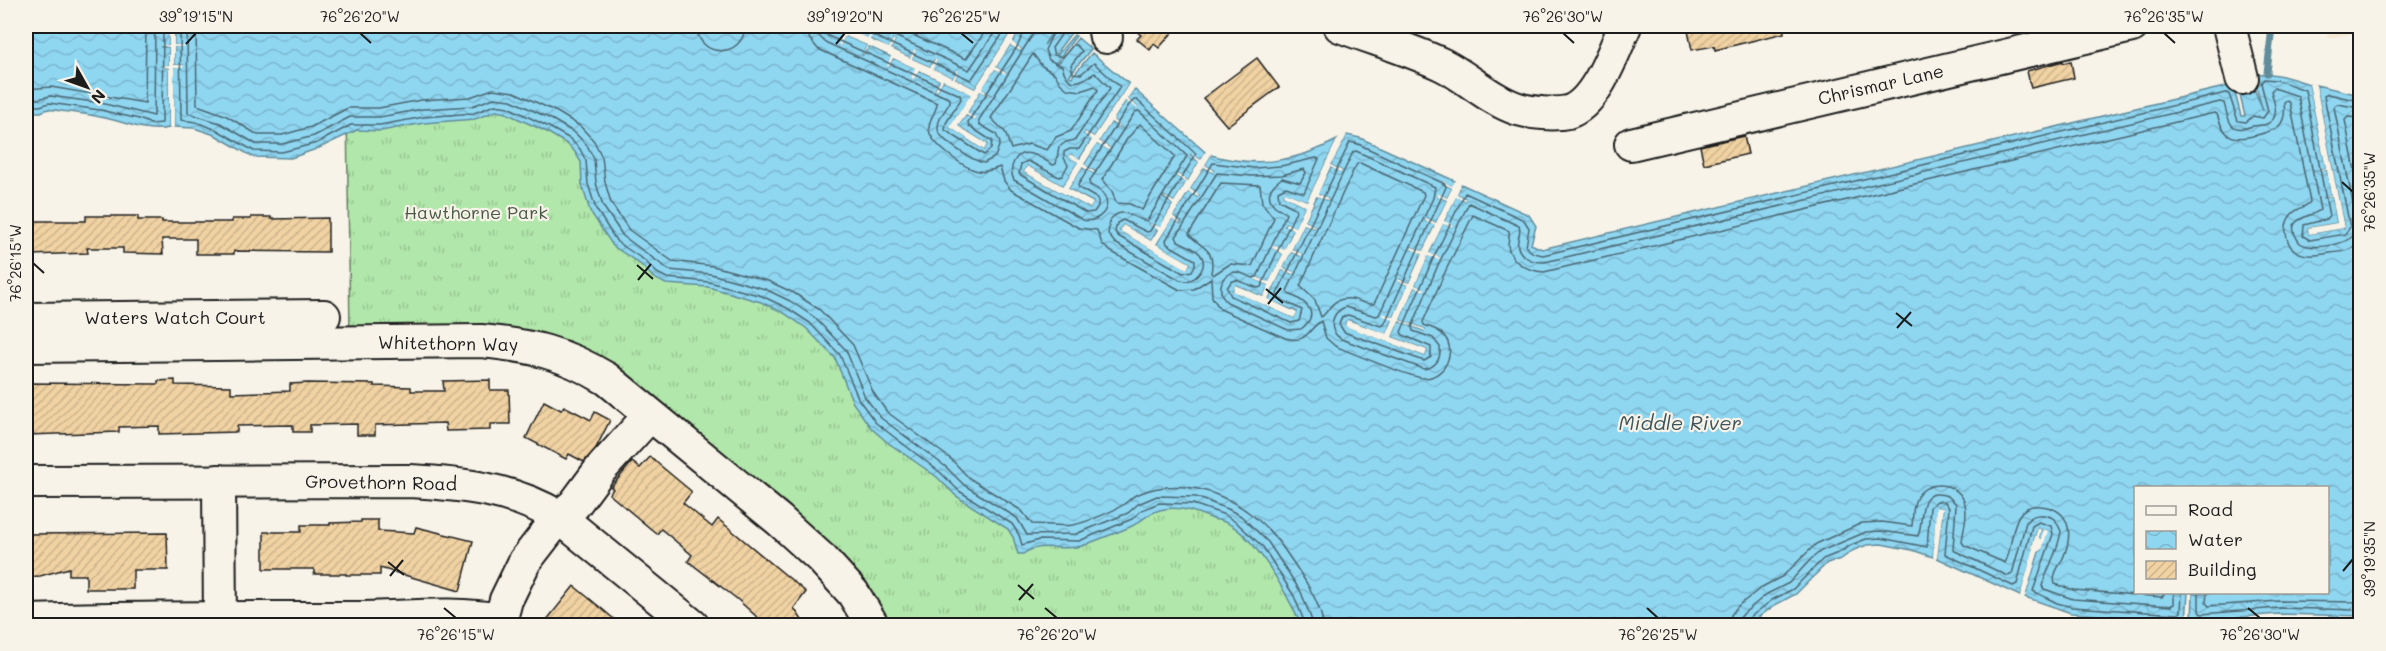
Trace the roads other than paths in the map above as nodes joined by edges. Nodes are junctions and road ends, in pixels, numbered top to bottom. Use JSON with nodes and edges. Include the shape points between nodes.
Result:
{"nodes":[{"id":1,"x":1340,"y":26,"type":"edge"},
{"id":2,"x":1625,"y":26,"type":"edge"},
{"id":3,"x":2132,"y":26,"type":"edge"},
{"id":4,"x":2229,"y":26,"type":"edge"},
{"id":5,"x":2242,"y":78,"type":"dead end"},
{"id":6,"x":1631,"y":144,"type":"dead end"},
{"id":7,"x":324,"y":316,"type":"dead end"},
{"id":8,"x":26,"y":319,"type":"edge"},
{"id":9,"x":26,"y":346,"type":"edge"},
{"id":10,"x":650,"y":415,"type":"junction"},
{"id":11,"x":219,"y":481,"type":"junction"},
{"id":12,"x":26,"y":482,"type":"edge"},
{"id":13,"x":559,"y":517,"type":"junction"},
{"id":14,"x":26,"y":621,"type":"edge"},
{"id":15,"x":220,"y":621,"type":"edge"},
{"id":16,"x":357,"y":622,"type":"edge"},
{"id":17,"x":83,"y":623,"type":"edge"},
{"id":18,"x":500,"y":623,"type":"edge"},
{"id":19,"x":693,"y":626,"type":"edge"},
{"id":20,"x":873,"y":626,"type":"edge"}],
"edges":[{"from":1,"to":2,"type":"street","via":[[1445,66],[1517,108],[1555,113],[1569,111],[1592,93]]},
{"from":3,"to":6,"type":"street","name":"Chrismar Lane"},
{"from":4,"to":5,"type":"street"},
{"from":7,"to":8,"type":"street","name":"Waters Watch Court"},
{"from":9,"to":10,"type":"street","name":"Whitethorn Way","via":[[471,341],[525,345],[584,365]]},
{"from":10,"to":13,"type":"street","via":[[574,505]]},
{"from":10,"to":20,"type":"street","name":"Whitethorn Way","via":[[822,559],[853,593]]},
{"from":11,"to":12,"type":"street","name":"Grovethorn Road"},
{"from":11,"to":13,"type":"street","name":"Grovethorn Road","via":[[465,484],[515,496]]},
{"from":11,"to":15,"type":"street"},
{"from":13,"to":18,"type":"street","via":[[525,561],[506,600]]},
{"from":13,"to":19,"type":"street","name":"Grovethorn Road"},
{"from":14,"to":17,"type":"street"},
{"from":15,"to":16,"type":"street"},
{"from":15,"to":17,"type":"street"},
{"from":16,"to":18,"type":"street","via":[[465,615]]}]}
